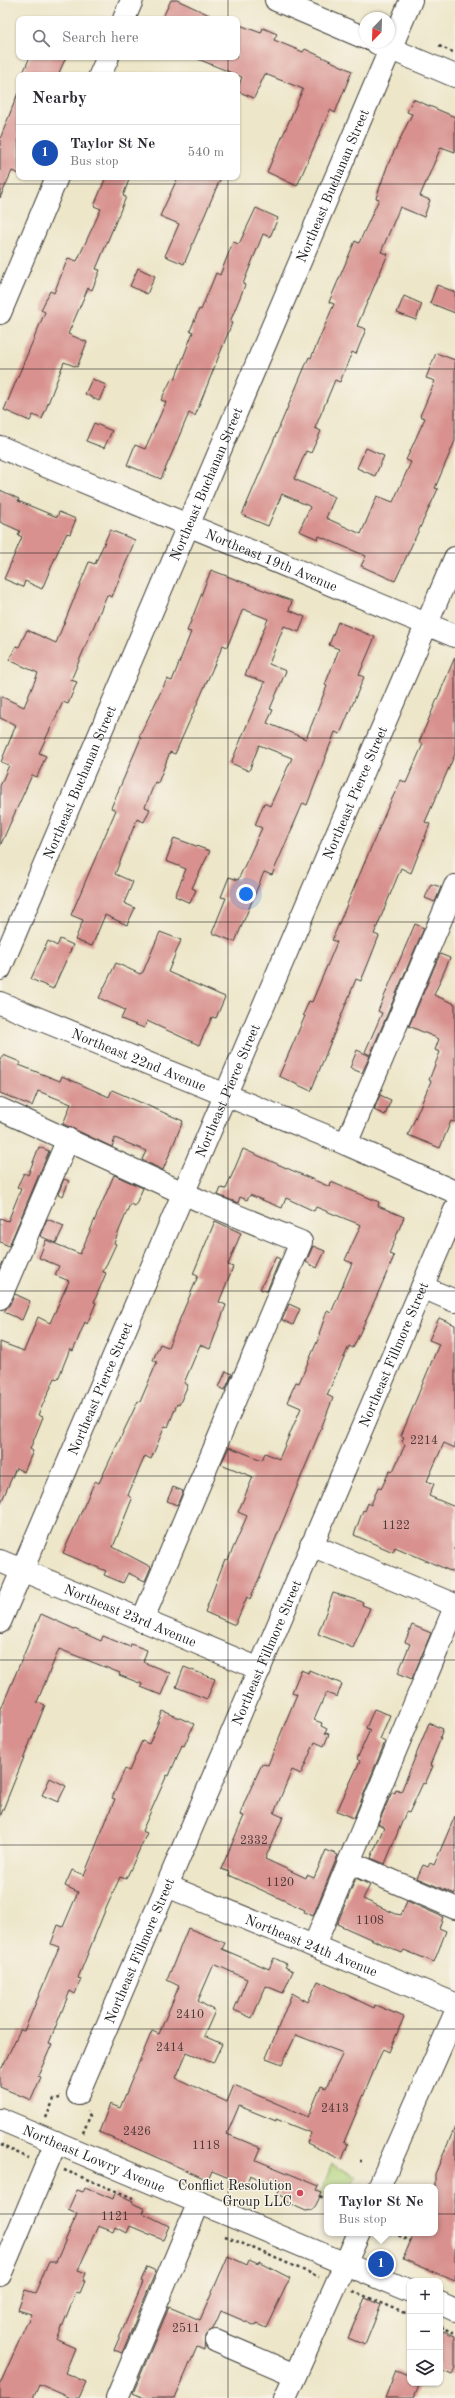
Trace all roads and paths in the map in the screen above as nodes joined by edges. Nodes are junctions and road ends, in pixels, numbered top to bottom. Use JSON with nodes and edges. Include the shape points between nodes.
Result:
{"nodes":[{"id":1,"x":132,"y":0,"type":"edge"},
{"id":2,"x":277,"y":0,"type":"edge"},
{"id":3,"x":412,"y":0,"type":"edge"},
{"id":4,"x":125,"y":16,"type":"edge"},
{"id":5,"x":395,"y":26,"type":"edge"},
{"id":6,"x":359,"y":35,"type":"edge"},
{"id":7,"x":382,"y":48,"type":"edge"},
{"id":8,"x":390,"y":48,"type":"edge"},
{"id":9,"x":107,"y":60,"type":"edge"},
{"id":10,"x":101,"y":72,"type":"edge"},
{"id":11,"x":455,"y":76,"type":"edge"},
{"id":12,"x":56,"y":180,"type":"edge"},
{"id":13,"x":0,"y":313,"type":"edge"},
{"id":14,"x":0,"y":447,"type":"edge"},
{"id":15,"x":190,"y":526,"type":"junction"},
{"id":16,"x":455,"y":558,"type":"edge"},
{"id":17,"x":427,"y":624,"type":"junction"},
{"id":18,"x":455,"y":636,"type":"edge"},
{"id":19,"x":455,"y":886,"type":"edge"},
{"id":20,"x":0,"y":969,"type":"edge"},
{"id":21,"x":0,"y":1003,"type":"edge"},
{"id":22,"x":225,"y":1095,"type":"junction"},
{"id":23,"x":0,"y":1109,"type":"edge"},
{"id":24,"x":68,"y":1139,"type":"junction"},
{"id":25,"x":346,"y":1144,"type":"junction"},
{"id":26,"x":455,"y":1192,"type":"edge"},
{"id":27,"x":184,"y":1193,"type":"junction"},
{"id":28,"x":455,"y":1210,"type":"edge"},
{"id":29,"x":422,"y":1288,"type":"junction"},
{"id":30,"x":0,"y":1298,"type":"edge"},
{"id":31,"x":455,"y":1301,"type":"edge"},
{"id":32,"x":311,"y":1545,"type":"junction"},
{"id":33,"x":0,"y":1561,"type":"edge"},
{"id":34,"x":22,"y":1570,"type":"junction"},
{"id":35,"x":455,"y":1606,"type":"edge"},
{"id":36,"x":142,"y":1621,"type":"junction"},
{"id":37,"x":0,"y":1622,"type":"edge"},
{"id":38,"x":260,"y":1669,"type":"junction"},
{"id":39,"x":349,"y":1862,"type":"junction"},
{"id":40,"x":167,"y":1886,"type":"junction"},
{"id":41,"x":455,"y":1908,"type":"edge"},
{"id":42,"x":314,"y":1946,"type":"junction"},
{"id":43,"x":455,"y":2004,"type":"edge"},
{"id":44,"x":455,"y":2014,"type":"edge"},
{"id":45,"x":78,"y":2094,"type":"dead end"},
{"id":46,"x":90,"y":2116,"type":"dead end"},
{"id":47,"x":0,"y":2119,"type":"edge"},
{"id":48,"x":82,"y":2136,"type":"dead end"},
{"id":49,"x":56,"y":2142,"type":"junction"},
{"id":50,"x":380,"y":2184,"type":"edge"},
{"id":51,"x":199,"y":2202,"type":"junction"},
{"id":52,"x":358,"y":2236,"type":"edge"},
{"id":53,"x":400,"y":2236,"type":"edge"},
{"id":54,"x":411,"y":2241,"type":"dead end"},
{"id":55,"x":345,"y":2264,"type":"junction"},
{"id":56,"x":0,"y":2275,"type":"edge"},
{"id":57,"x":407,"y":2290,"type":"edge"},
{"id":58,"x":443,"y":2304,"type":"edge"},
{"id":59,"x":455,"y":2310,"type":"edge"},
{"id":60,"x":443,"y":2328,"type":"edge"},
{"id":61,"x":455,"y":2333,"type":"edge"},
{"id":62,"x":216,"y":2341,"type":"dead end"},
{"id":63,"x":295,"y":2375,"type":"junction"},
{"id":64,"x":117,"y":2398,"type":"edge"},
{"id":65,"x":285,"y":2398,"type":"edge"}],
"edges":[{"from":1,"to":4,"type":"street"},
{"from":2,"to":6,"type":"street"},
{"from":3,"to":5,"type":"street","name":"Northeast Buchanan Street"},
{"from":7,"to":15,"type":"street","name":"Northeast Buchanan Street"},
{"from":8,"to":11,"type":"street"},
{"from":9,"to":10,"type":"street"},
{"from":12,"to":13,"type":"street"},
{"from":14,"to":15,"type":"street","name":"Northeast 19th Avenue"},
{"from":15,"to":17,"type":"street","name":"Northeast 19th Avenue"},
{"from":15,"to":20,"type":"street","name":"Northeast Buchanan Street"},
{"from":16,"to":17,"type":"street","name":"Northeast Pierce Street"},
{"from":17,"to":18,"type":"street","name":"Northeast 19th Avenue"},
{"from":17,"to":22,"type":"street","name":"Northeast Pierce Street"},
{"from":19,"to":25,"type":"street"},
{"from":21,"to":22,"type":"street","name":"Northeast 22nd Avenue"},
{"from":22,"to":25,"type":"street","name":"Northeast 22nd Avenue"},
{"from":22,"to":27,"type":"street","name":"Northeast Pierce Street"},
{"from":23,"to":24,"type":"street"},
{"from":24,"to":27,"type":"street"},
{"from":24,"to":30,"type":"street"},
{"from":25,"to":26,"type":"street","name":"Northeast 22nd Avenue"},
{"from":27,"to":34,"type":"street","name":"Northeast Pierce Street"},
{"from":27,"to":36,"type":"street","via":[[301,1242]]},
{"from":28,"to":29,"type":"street","name":"Northeast Fillmore Street"},
{"from":29,"to":31,"type":"street"},
{"from":29,"to":32,"type":"street","name":"Northeast Fillmore Street"},
{"from":32,"to":35,"type":"street"},
{"from":32,"to":38,"type":"street","name":"Northeast Fillmore Street"},
{"from":33,"to":34,"type":"street","name":"Northeast 23rd Avenue"},
{"from":34,"to":36,"type":"street","name":"Northeast 23rd Avenue"},
{"from":34,"to":37,"type":"street","name":"Northeast Pierce Street"},
{"from":35,"to":39,"type":"street"},
{"from":36,"to":38,"type":"street","name":"Northeast 23rd Avenue"},
{"from":38,"to":40,"type":"street","name":"Northeast Fillmore Street"},
{"from":39,"to":41,"type":"street"},
{"from":39,"to":42,"type":"street"},
{"from":40,"to":42,"type":"street","name":"Northeast 24th Avenue"},
{"from":40,"to":45,"type":"street","name":"Northeast Fillmore Street"},
{"from":42,"to":43,"type":"street","name":"Northeast 24th Avenue"},
{"from":44,"to":50,"type":"street"},
{"from":46,"to":48,"type":"path"},
{"from":47,"to":49,"type":"street","name":"Northeast Lowry Avenue"},
{"from":49,"to":51,"type":"street","name":"Northeast Lowry Avenue"},
{"from":49,"to":56,"type":"street"},
{"from":51,"to":55,"type":"street","name":"Northeast Lowry Avenue"},
{"from":51,"to":64,"type":"street"},
{"from":52,"to":55,"type":"street"},
{"from":53,"to":54,"type":"path"},
{"from":55,"to":57,"type":"street","name":"Northeast Lowry Avenue"},
{"from":55,"to":63,"type":"street"},
{"from":58,"to":59,"type":"street"},
{"from":60,"to":61,"type":"path"},
{"from":62,"to":63,"type":"street"},
{"from":63,"to":65,"type":"street"}]}
